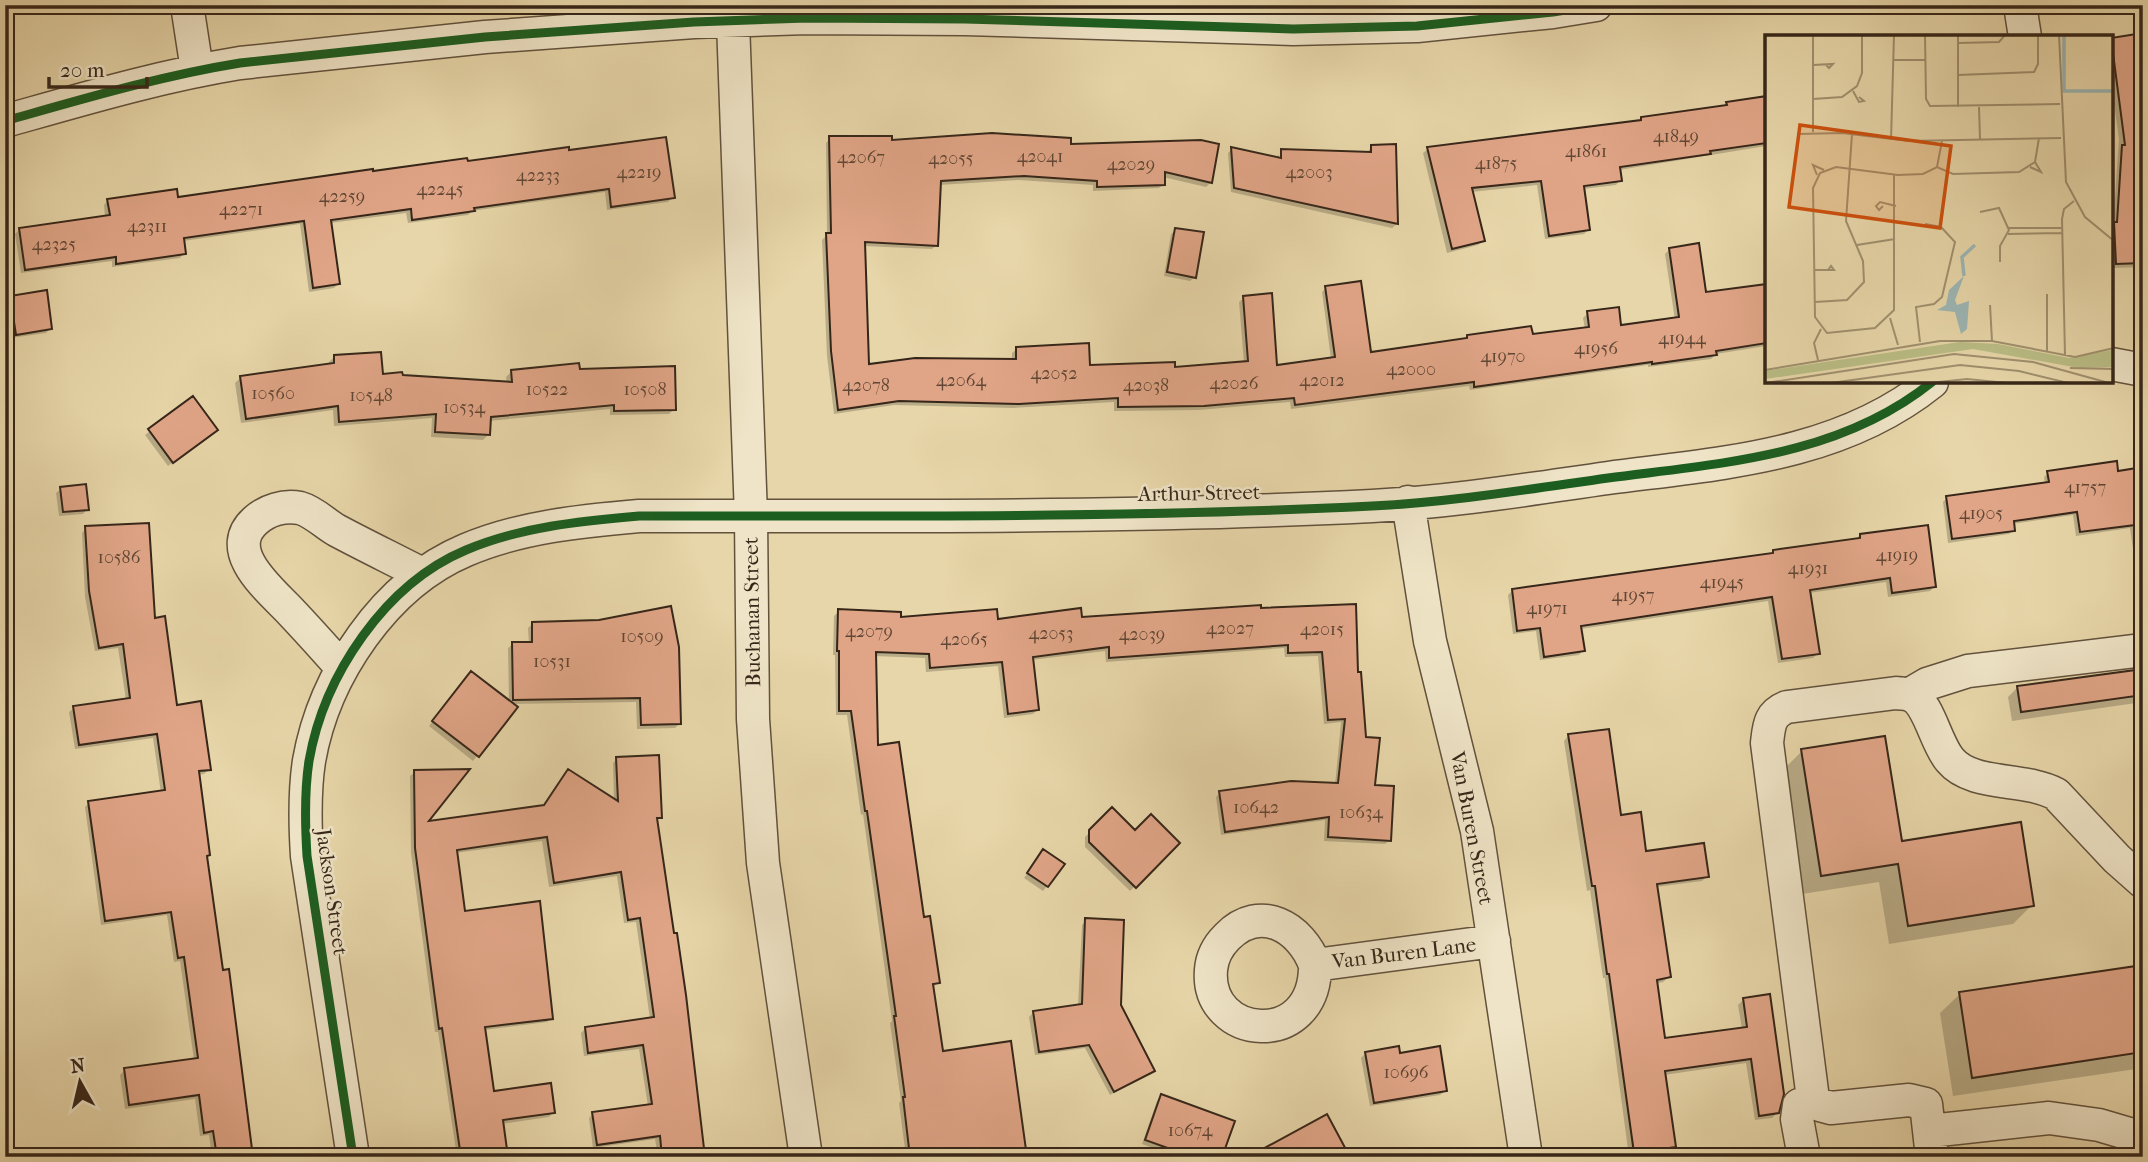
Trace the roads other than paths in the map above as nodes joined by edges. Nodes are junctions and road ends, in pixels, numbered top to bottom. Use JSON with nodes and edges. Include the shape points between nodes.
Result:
{"nodes":[{"id":1,"x":187,"y":5,"type":"edge"},
{"id":2,"x":1595,"y":5,"type":"edge"},
{"id":3,"x":2020,"y":5,"type":"edge"},
{"id":4,"x":1294,"y":17,"type":"edge"},
{"id":5,"x":733,"y":22,"type":"junction"},
{"id":6,"x":2025,"y":35,"type":"edge"},
{"id":7,"x":197,"y":70,"type":"junction"},
{"id":8,"x":5,"y":121,"type":"edge"},
{"id":9,"x":2113,"y":364,"type":"edge"},
{"id":10,"x":2143,"y":370,"type":"edge"},
{"id":11,"x":1930,"y":383,"type":"edge"},
{"id":12,"x":1408,"y":502,"type":"junction"},
{"id":13,"x":751,"y":516,"type":"junction"},
{"id":14,"x":452,"y":557,"type":"joint"},
{"id":15,"x":422,"y":574,"type":"junction"},
{"id":16,"x":2143,"y":650,"type":"edge"},
{"id":17,"x":342,"y":668,"type":"junction"},
{"id":18,"x":1910,"y":695,"type":"junction"},
{"id":19,"x":2143,"y":882,"type":"edge"},
{"id":20,"x":1494,"y":942,"type":"junction"},
{"id":21,"x":1315,"y":965,"type":"dead end"},
{"id":22,"x":1813,"y":1099,"type":"junction"},
{"id":23,"x":2143,"y":1138,"type":"edge"},
{"id":24,"x":1931,"y":1144,"type":"edge"},
{"id":25,"x":353,"y":1157,"type":"edge"},
{"id":26,"x":806,"y":1157,"type":"edge"},
{"id":27,"x":1527,"y":1157,"type":"edge"},
{"id":28,"x":1804,"y":1157,"type":"edge"}],
"edges":[{"from":1,"to":7,"type":"street"},
{"from":2,"to":4,"type":"street","via":[[1417,26]]},
{"from":3,"to":6,"type":"street"},
{"from":4,"to":5,"type":"street"},
{"from":5,"to":7,"type":"street","via":[[485,37]]},
{"from":5,"to":13,"type":"street","name":"Buchanan Street"},
{"from":7,"to":8,"type":"street"},
{"from":9,"to":10,"type":"street"},
{"from":11,"to":12,"type":"street","name":"Arthur Street","via":[[1871,421],[1815,444],[1756,458]]},
{"from":12,"to":13,"type":"street","name":"Arthur Street","via":[[1179,512]]},
{"from":12,"to":20,"type":"street","name":"Van Buren Street","via":[[1430,641],[1477,831]]},
{"from":13,"to":14,"type":"street","name":"Arthur Street","via":[[580,521],[508,536]]},
{"from":13,"to":26,"type":"street","name":"Buchanan Street","via":[[753,719],[763,863]]},
{"from":14,"to":15,"type":"street","name":"Jackson Street"},
{"from":15,"to":17,"type":"street","name":"Jackson Street","via":[[372,624]]},
{"from":15,"to":17,"type":"street","via":[[303,509],[285,507],[269,512],[250,526],[245,548],[252,569]]},
{"from":16,"to":18,"type":"street","via":[[1968,671],[1927,684]]},
{"from":17,"to":25,"type":"street","name":"Jackson Street","via":[[321,717],[310,759],[304,824]]},
{"from":18,"to":19,"type":"street","via":[[1920,701],[1950,761],[1968,774],[2042,787],[2056,794]]},
{"from":18,"to":22,"type":"street","via":[[1787,708],[1771,719],[1766,743]]},
{"from":20,"to":21,"type":"street","name":"Van Buren Lane"},
{"from":20,"to":27,"type":"street","name":"Van Buren Street"},
{"from":22,"to":24,"type":"street","via":[[1831,1108],[1909,1100],[1926,1104]]},
{"from":22,"to":28,"type":"street","via":[[1799,1105]]},
{"from":23,"to":24,"type":"street","via":[[2099,1125],[2049,1118]]}]}
